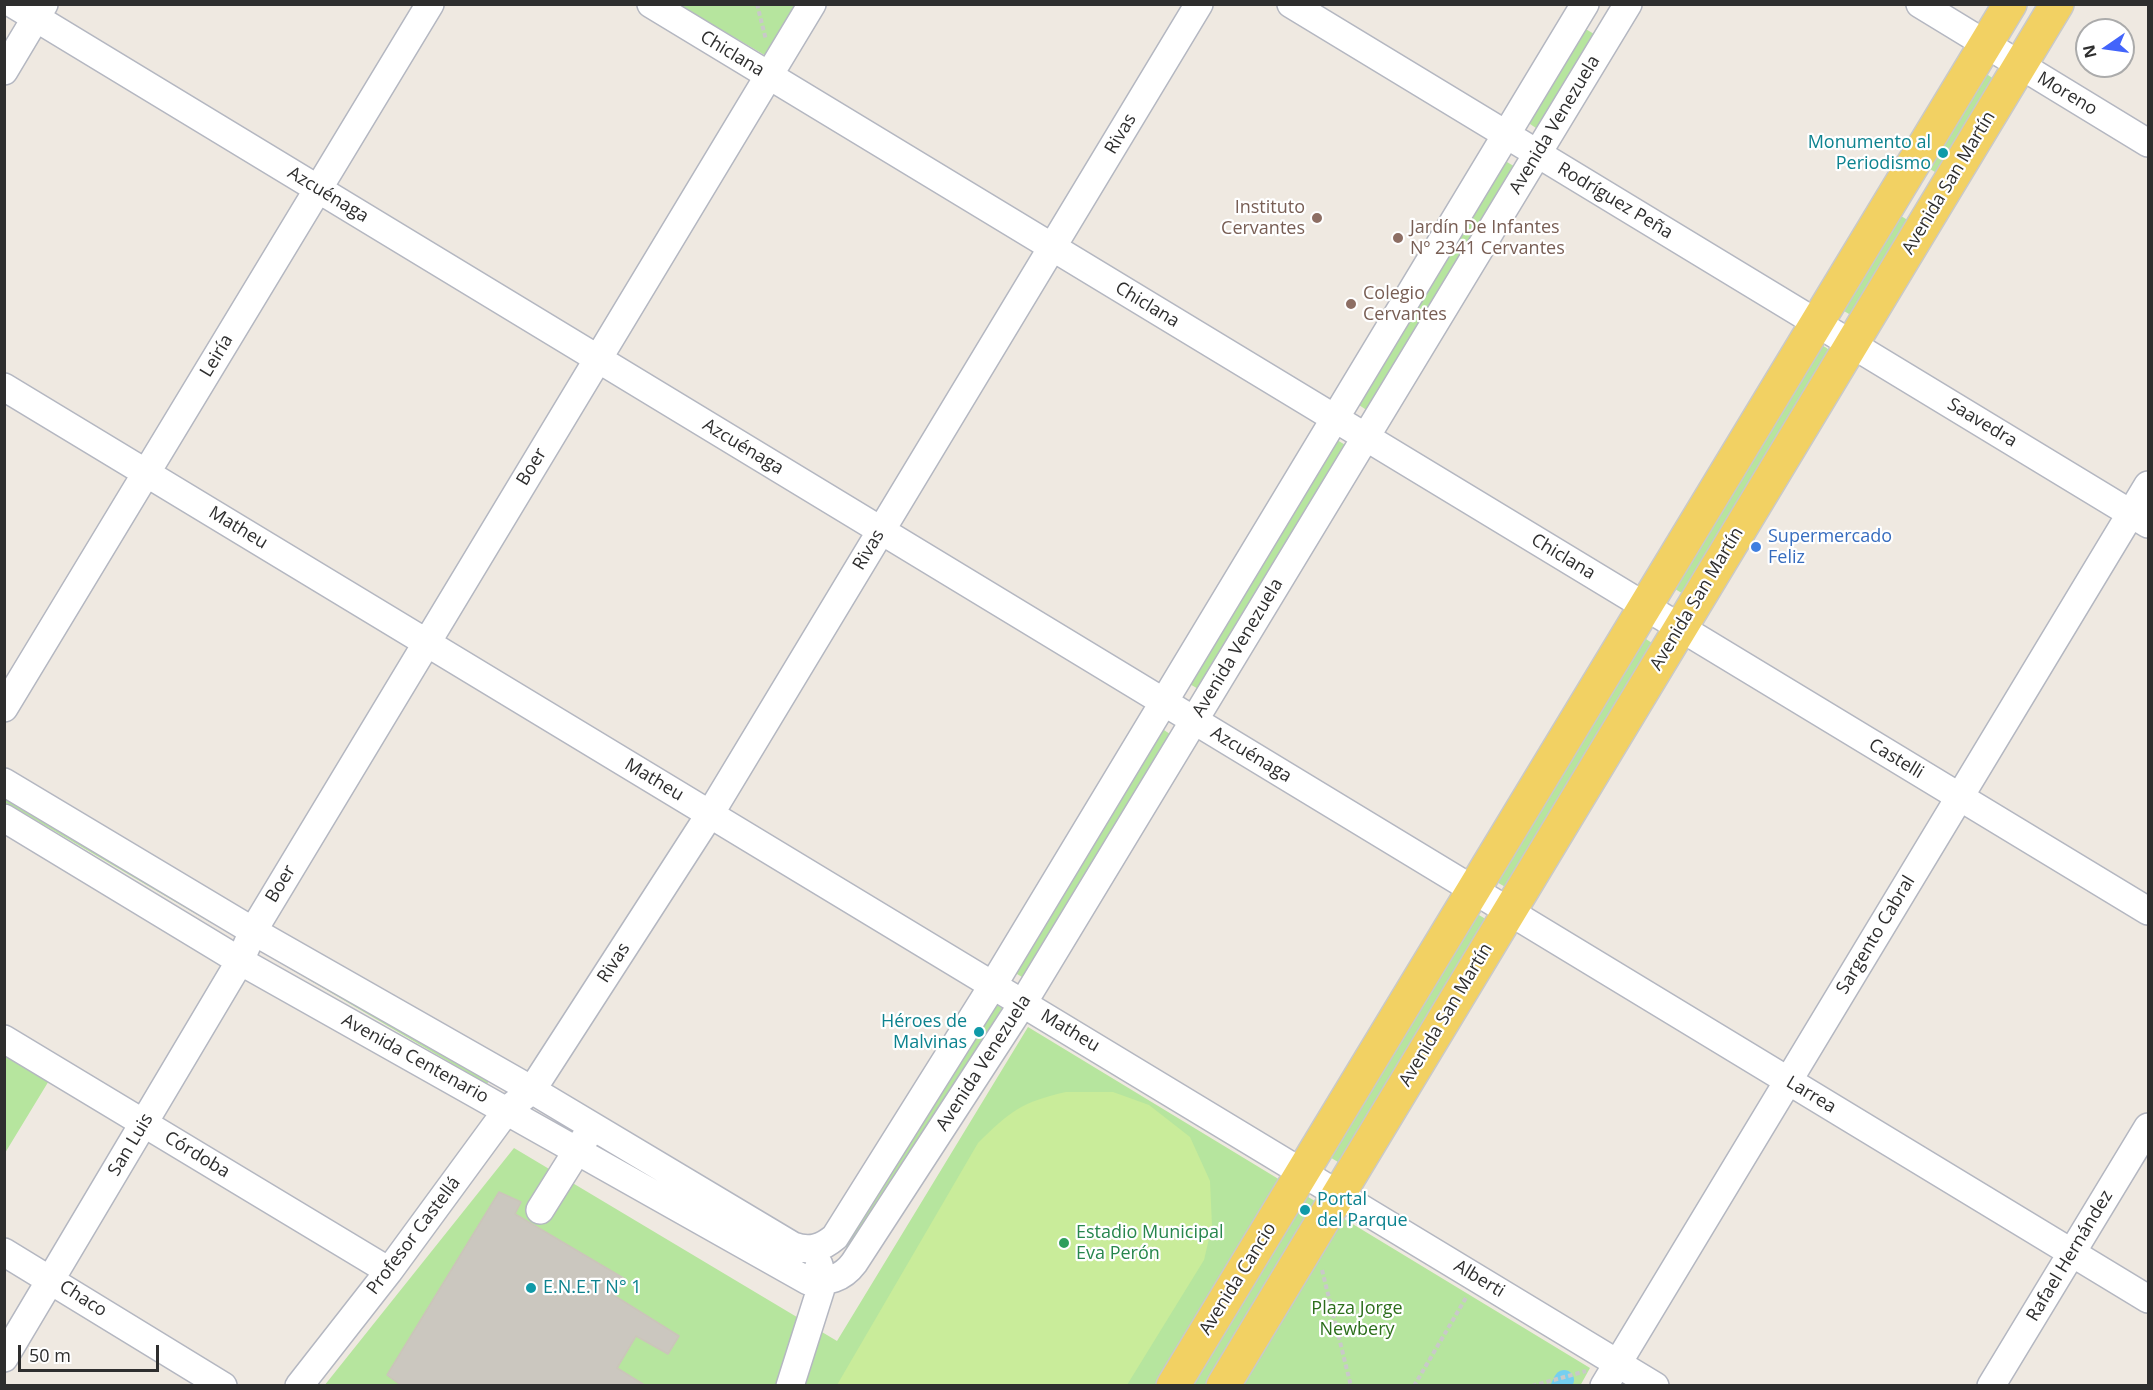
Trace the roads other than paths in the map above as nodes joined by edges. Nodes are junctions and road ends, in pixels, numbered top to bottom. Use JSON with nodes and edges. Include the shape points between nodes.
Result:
{"nodes":[{"id":1,"x":13,"y":4,"type":"edge"},
{"id":2,"x":430,"y":4,"type":"edge"},
{"id":3,"x":651,"y":4,"type":"edge"},
{"id":4,"x":812,"y":4,"type":"edge"},
{"id":5,"x":1199,"y":4,"type":"edge"},
{"id":6,"x":1291,"y":4,"type":"edge"},
{"id":7,"x":1585,"y":4,"type":"edge"},
{"id":8,"x":1628,"y":4,"type":"edge"},
{"id":9,"x":1920,"y":4,"type":"edge"},
{"id":10,"x":2010,"y":4,"type":"edge"},
{"id":11,"x":2056,"y":4,"type":"edge"},
{"id":12,"x":40,"y":11,"type":"edge"},
{"id":13,"x":1986,"y":44,"type":"junction"},
{"id":14,"x":2020,"y":65,"type":"junction"},
{"id":15,"x":4,"y":70,"type":"edge"},
{"id":16,"x":769,"y":76,"type":"junction"},
{"id":17,"x":1506,"y":135,"type":"junction"},
{"id":18,"x":2148,"y":143,"type":"edge"},
{"id":19,"x":1537,"y":154,"type":"junction"},
{"id":20,"x":318,"y":189,"type":"junction"},
{"id":21,"x":1052,"y":248,"type":"junction"},
{"id":22,"x":1815,"y":322,"type":"junction"},
{"id":23,"x":1851,"y":344,"type":"junction"},
{"id":24,"x":598,"y":359,"type":"junction"},
{"id":25,"x":4,"y":387,"type":"edge"},
{"id":26,"x":1335,"y":418,"type":"junction"},
{"id":27,"x":1366,"y":438,"type":"junction"},
{"id":28,"x":146,"y":473,"type":"junction"},
{"id":29,"x":2148,"y":485,"type":"edge"},
{"id":30,"x":2140,"y":519,"type":"edge"},
{"id":31,"x":881,"y":531,"type":"junction"},
{"id":32,"x":1644,"y":606,"type":"junction"},
{"id":33,"x":1680,"y":628,"type":"junction"},
{"id":34,"x":427,"y":642,"type":"junction"},
{"id":35,"x":1163,"y":702,"type":"junction"},
{"id":36,"x":4,"y":708,"type":"edge"},
{"id":37,"x":1194,"y":721,"type":"junction"},
{"id":38,"x":4,"y":782,"type":"edge"},
{"id":39,"x":1960,"y":797,"type":"junction"},
{"id":40,"x":710,"y":814,"type":"junction"},
{"id":41,"x":4,"y":818,"type":"edge"},
{"id":42,"x":1473,"y":890,"type":"junction"},
{"id":43,"x":2148,"y":911,"type":"edge"},
{"id":44,"x":1509,"y":912,"type":"junction"},
{"id":45,"x":253,"y":931,"type":"junction"},
{"id":46,"x":240,"y":961,"type":"junction"},
{"id":47,"x":993,"y":985,"type":"junction"},
{"id":48,"x":1023,"y":1003,"type":"junction"},
{"id":49,"x":4,"y":1039,"type":"edge"},
{"id":50,"x":1788,"y":1081,"type":"junction"},
{"id":51,"x":519,"y":1100,"type":"junction"},
{"id":52,"x":143,"y":1123,"type":"junction"},
{"id":53,"x":593,"y":1126,"type":"junction"},
{"id":54,"x":2148,"y":1127,"type":"edge"},
{"id":55,"x":578,"y":1150,"type":"junction"},
{"id":56,"x":1304,"y":1173,"type":"junction"},
{"id":57,"x":1338,"y":1194,"type":"junction"},
{"id":58,"x":540,"y":1210,"type":"dead end"},
{"id":59,"x":816,"y":1249,"type":"junction"},
{"id":60,"x":4,"y":1252,"type":"edge"},
{"id":61,"x":2072,"y":1253,"type":"junction"},
{"id":62,"x":389,"y":1271,"type":"junction"},
{"id":63,"x":51,"y":1280,"type":"junction"},
{"id":64,"x":828,"y":1281,"type":"junction"},
{"id":65,"x":2148,"y":1299,"type":"edge"},
{"id":66,"x":4,"y":1358,"type":"edge"},
{"id":67,"x":1617,"y":1363,"type":"junction"},
{"id":68,"x":223,"y":1386,"type":"edge"},
{"id":69,"x":299,"y":1386,"type":"edge"},
{"id":70,"x":790,"y":1386,"type":"edge"},
{"id":71,"x":1173,"y":1386,"type":"edge"},
{"id":72,"x":1222,"y":1386,"type":"edge"},
{"id":73,"x":1604,"y":1386,"type":"edge"},
{"id":74,"x":1655,"y":1386,"type":"edge"},
{"id":75,"x":1992,"y":1386,"type":"edge"}],
"edges":[{"from":1,"to":12,"type":"street","name":"Azcuénaga"},
{"from":2,"to":20,"type":"street","name":"Leiría"},
{"from":3,"to":16,"type":"street","name":"Chiclana"},
{"from":4,"to":16,"type":"street","name":"Boer"},
{"from":5,"to":21,"type":"street","name":"Rivas"},
{"from":6,"to":17,"type":"street","name":"Rodríguez Peña"},
{"from":7,"to":17,"type":"street","name":"Avenida Venezuela"},
{"from":8,"to":19,"type":"street","name":"Avenida Venezuela"},
{"from":9,"to":13,"type":"street","name":"Moreno"},
{"from":10,"to":13,"type":"main road"},
{"from":11,"to":14,"type":"main road","name":"Avenida San Martín"},
{"from":12,"to":15,"type":"street"},
{"from":12,"to":20,"type":"street","name":"Azcuénaga"},
{"from":13,"to":14,"type":"street","name":"Moreno"},
{"from":13,"to":22,"type":"main road"},
{"from":14,"to":18,"type":"street","name":"Moreno"},
{"from":14,"to":23,"type":"main road","name":"Avenida San Martín"},
{"from":16,"to":21,"type":"street","name":"Chiclana"},
{"from":16,"to":24,"type":"street","name":"Boer"},
{"from":17,"to":19,"type":"street","name":"Rodríguez Peña"},
{"from":17,"to":26,"type":"street","name":"Avenida Venezuela"},
{"from":19,"to":22,"type":"street","name":"Rodríguez Peña"},
{"from":19,"to":27,"type":"street","name":"Avenida Venezuela"},
{"from":20,"to":24,"type":"street","name":"Azcuénaga"},
{"from":20,"to":28,"type":"street","name":"Leiría"},
{"from":21,"to":26,"type":"street","name":"Chiclana"},
{"from":21,"to":31,"type":"street","name":"Rivas"},
{"from":22,"to":23,"type":"street","name":"Saavedra"},
{"from":22,"to":32,"type":"main road"},
{"from":23,"to":30,"type":"street","name":"Saavedra"},
{"from":23,"to":33,"type":"main road","name":"Avenida San Martín"},
{"from":24,"to":31,"type":"street","name":"Azcuénaga"},
{"from":24,"to":34,"type":"street","name":"Boer"},
{"from":25,"to":28,"type":"street","name":"Matheu"},
{"from":26,"to":27,"type":"street","name":"Chiclana"},
{"from":26,"to":35,"type":"street","name":"Avenida Venezuela"},
{"from":27,"to":32,"type":"street","name":"Chiclana"},
{"from":27,"to":37,"type":"street","name":"Avenida Venezuela"},
{"from":28,"to":34,"type":"street","name":"Matheu"},
{"from":28,"to":36,"type":"street","name":"Leiría"},
{"from":29,"to":30,"type":"street","name":"Sargento Cabral"},
{"from":30,"to":39,"type":"street","name":"Sargento Cabral"},
{"from":31,"to":35,"type":"street","name":"Azcuénaga"},
{"from":31,"to":40,"type":"street","name":"Rivas"},
{"from":32,"to":33,"type":"street","name":"Castelli"},
{"from":32,"to":42,"type":"main road"},
{"from":33,"to":39,"type":"street","name":"Castelli"},
{"from":33,"to":44,"type":"main road","name":"Avenida San Martín"},
{"from":34,"to":40,"type":"street","name":"Matheu"},
{"from":34,"to":45,"type":"street","name":"Boer"},
{"from":35,"to":37,"type":"street","name":"Azcuénaga"},
{"from":35,"to":47,"type":"street","name":"Avenida Venezuela"},
{"from":37,"to":42,"type":"street","name":"Azcuénaga"},
{"from":37,"to":48,"type":"street","name":"Avenida Venezuela"},
{"from":38,"to":45,"type":"street","name":"Avenida Centenario"},
{"from":39,"to":43,"type":"street","name":"Castelli"},
{"from":39,"to":50,"type":"street","name":"Sargento Cabral"},
{"from":40,"to":47,"type":"street","name":"Matheu"},
{"from":40,"to":51,"type":"street","name":"Rivas"},
{"from":41,"to":46,"type":"street","name":"Avenida Centenario"},
{"from":42,"to":44,"type":"street","name":"Larrea"},
{"from":42,"to":56,"type":"main road"},
{"from":44,"to":50,"type":"street","name":"Larrea"},
{"from":44,"to":57,"type":"main road","name":"Avenida San Martín"},
{"from":45,"to":46,"type":"street","name":"San Luis"},
{"from":45,"to":51,"type":"street","name":"Avenida Centenario"},
{"from":46,"to":51,"type":"street","name":"Avenida Centenario"},
{"from":46,"to":52,"type":"street","name":"San Luis"},
{"from":47,"to":48,"type":"street","name":"Matheu"},
{"from":47,"to":59,"type":"street","name":"Avenida Venezuela","via":[[835,1237]]},
{"from":48,"to":56,"type":"street","name":"Matheu"},
{"from":48,"to":64,"type":"street","name":"Avenida Venezuela","via":[[854,1263],[848,1271]]},
{"from":49,"to":52,"type":"street","name":"Córdoba"},
{"from":50,"to":61,"type":"street","name":"Larrea"},
{"from":50,"to":67,"type":"street","name":"Sargento Cabral"},
{"from":51,"to":53,"type":"street","name":"Avenida Centenario"},
{"from":51,"to":55,"type":"street","name":"Avenida Centenario"},
{"from":51,"to":62,"type":"street","name":"Profesor Castellá"},
{"from":52,"to":62,"type":"street","name":"Córdoba"},
{"from":52,"to":63,"type":"street","name":"San Luis"},
{"from":53,"to":55,"type":"street"},
{"from":53,"to":59,"type":"street","name":"Avenida Centenario","via":[[793,1246]]},
{"from":54,"to":61,"type":"street","name":"Rafael Hernández"},
{"from":55,"to":58,"type":"street"},
{"from":55,"to":64,"type":"street","name":"Avenida Centenario","via":[[808,1281]]},
{"from":56,"to":57,"type":"street","name":"Alberti"},
{"from":56,"to":71,"type":"main road","name":"Avenida Cancio"},
{"from":57,"to":67,"type":"street","name":"Alberti"},
{"from":57,"to":72,"type":"main road"},
{"from":59,"to":64,"type":"street"},
{"from":60,"to":63,"type":"street","name":"Chaco"},
{"from":61,"to":65,"type":"street","name":"Larrea"},
{"from":61,"to":75,"type":"street","name":"Rafael Hernández"},
{"from":62,"to":69,"type":"street","name":"Profesor Castellá"},
{"from":63,"to":66,"type":"street","name":"San Luis"},
{"from":63,"to":68,"type":"street","name":"Chaco"},
{"from":64,"to":70,"type":"street"},
{"from":67,"to":73,"type":"street","name":"Sargento Cabral"},
{"from":67,"to":74,"type":"street","name":"Alberti"}]}
